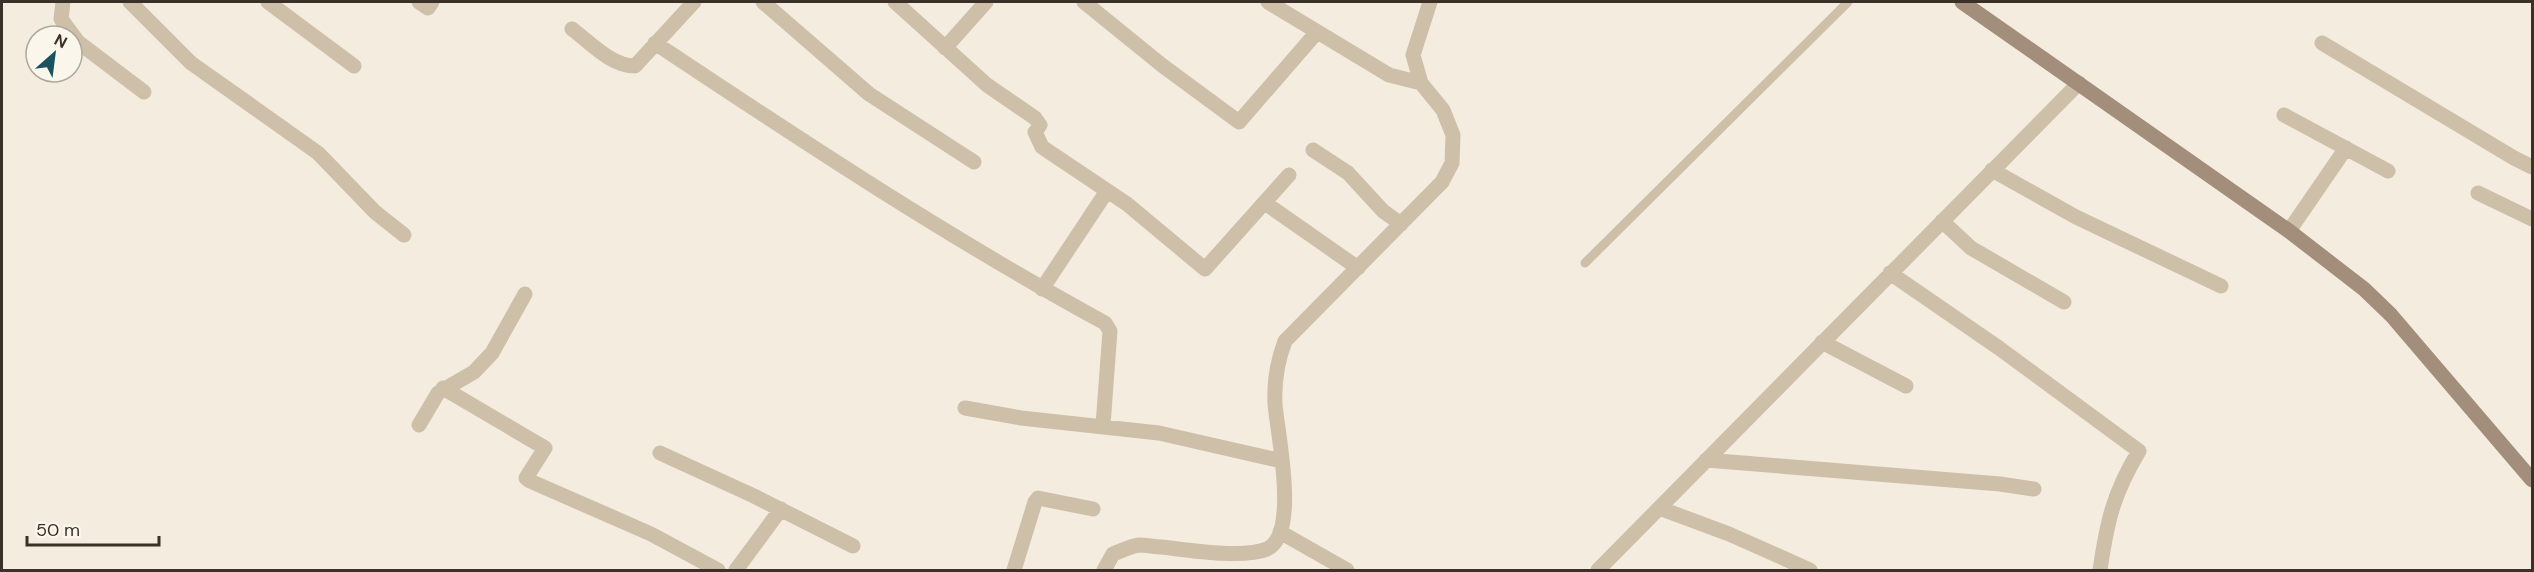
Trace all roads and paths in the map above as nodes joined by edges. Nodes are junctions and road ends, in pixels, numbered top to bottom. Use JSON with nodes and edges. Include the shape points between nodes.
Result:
{"nodes":[{"id":1,"x":63,"y":2,"type":"edge"},
{"id":2,"x":130,"y":2,"type":"edge"},
{"id":3,"x":268,"y":2,"type":"edge"},
{"id":4,"x":419,"y":2,"type":"edge"},
{"id":5,"x":432,"y":2,"type":"edge"},
{"id":6,"x":694,"y":2,"type":"edge"},
{"id":7,"x":763,"y":2,"type":"edge"},
{"id":8,"x":895,"y":2,"type":"edge"},
{"id":9,"x":986,"y":2,"type":"edge"},
{"id":10,"x":1084,"y":2,"type":"edge"},
{"id":11,"x":1268,"y":2,"type":"edge"},
{"id":12,"x":1430,"y":2,"type":"edge"},
{"id":13,"x":1848,"y":2,"type":"edge"},
{"id":14,"x":1968,"y":3,"type":"edge"},
{"id":15,"x":572,"y":29,"type":"dead end"},
{"id":16,"x":1317,"y":32,"type":"junction"},
{"id":17,"x":655,"y":43,"type":"junction"},
{"id":18,"x":2322,"y":43,"type":"dead end"},
{"id":19,"x":945,"y":48,"type":"junction"},
{"id":20,"x":354,"y":66,"type":"dead end"},
{"id":21,"x":2079,"y":83,"type":"junction"},
{"id":22,"x":1421,"y":84,"type":"junction"},
{"id":23,"x":144,"y":92,"type":"dead end"},
{"id":24,"x":2283,"y":115,"type":"dead end"},
{"id":25,"x":2346,"y":148,"type":"junction"},
{"id":26,"x":1313,"y":150,"type":"dead end"},
{"id":27,"x":974,"y":162,"type":"dead end"},
{"id":28,"x":2532,"y":167,"type":"edge"},
{"id":29,"x":1992,"y":170,"type":"junction"},
{"id":30,"x":2388,"y":171,"type":"dead end"},
{"id":31,"x":1289,"y":175,"type":"dead end"},
{"id":32,"x":1107,"y":191,"type":"junction"},
{"id":33,"x":2478,"y":193,"type":"dead end"},
{"id":34,"x":1265,"y":203,"type":"junction"},
{"id":35,"x":2532,"y":219,"type":"edge"},
{"id":36,"x":1942,"y":221,"type":"junction"},
{"id":37,"x":1401,"y":224,"type":"junction"},
{"id":38,"x":2289,"y":231,"type":"junction"},
{"id":39,"x":404,"y":235,"type":"dead end"},
{"id":40,"x":1585,"y":263,"type":"dead end"},
{"id":41,"x":1358,"y":268,"type":"junction"},
{"id":42,"x":1890,"y":273,"type":"junction"},
{"id":43,"x":2221,"y":286,"type":"dead end"},
{"id":44,"x":1042,"y":288,"type":"junction"},
{"id":45,"x":525,"y":294,"type":"dead end"},
{"id":46,"x":2064,"y":302,"type":"dead end"},
{"id":47,"x":1822,"y":342,"type":"junction"},
{"id":48,"x":1906,"y":386,"type":"dead end"},
{"id":49,"x":443,"y":388,"type":"junction"},
{"id":50,"x":965,"y":408,"type":"dead end"},
{"id":51,"x":419,"y":425,"type":"dead end"},
{"id":52,"x":1103,"y":426,"type":"junction"},
{"id":53,"x":660,"y":453,"type":"dead end"},
{"id":54,"x":1706,"y":460,"type":"junction"},
{"id":55,"x":1282,"y":461,"type":"junction"},
{"id":56,"x":2532,"y":480,"type":"edge"},
{"id":57,"x":2034,"y":489,"type":"dead end"},
{"id":58,"x":1093,"y":508,"type":"dead end"},
{"id":59,"x":1659,"y":508,"type":"junction"},
{"id":60,"x":781,"y":509,"type":"junction"},
{"id":61,"x":1280,"y":532,"type":"junction"},
{"id":62,"x":853,"y":546,"type":"dead end"},
{"id":63,"x":1336,"y":568,"type":"edge"},
{"id":64,"x":718,"y":570,"type":"edge"},
{"id":65,"x":736,"y":570,"type":"edge"},
{"id":66,"x":1014,"y":570,"type":"edge"},
{"id":67,"x":1104,"y":570,"type":"edge"},
{"id":68,"x":1598,"y":570,"type":"edge"},
{"id":69,"x":1810,"y":570,"type":"edge"},
{"id":70,"x":2100,"y":570,"type":"edge"}],
"edges":[{"from":1,"to":23,"type":"street","via":[[61,19],[78,42]]},
{"from":2,"to":39,"type":"street","via":[[191,63],[318,153],[375,213]]},
{"from":3,"to":20,"type":"street"},
{"from":4,"to":5,"type":"street","via":[[428,8]]},
{"from":6,"to":17,"type":"street"},
{"from":7,"to":27,"type":"street","via":[[869,94]]},
{"from":8,"to":19,"type":"street"},
{"from":9,"to":19,"type":"street"},
{"from":10,"to":16,"type":"street","via":[[1239,122]]},
{"from":11,"to":16,"type":"street"},
{"from":12,"to":22,"type":"street","via":[[1413,55]]},
{"from":13,"to":40,"type":"lane"},
{"from":14,"to":21,"type":"main road"},
{"from":15,"to":17,"type":"street","via":[[624,66],[635,66]]},
{"from":16,"to":22,"type":"street","via":[[1389,75]]},
{"from":17,"to":44,"type":"street","via":[[891,199]]},
{"from":18,"to":28,"type":"street"},
{"from":19,"to":32,"type":"street","via":[[987,85],[1035,118],[1040,125],[1035,132],[1042,147]]},
{"from":21,"to":29,"type":"street"},
{"from":21,"to":38,"type":"main road"},
{"from":22,"to":37,"type":"street","via":[[1443,110],[1453,135],[1454,151],[1442,182]]},
{"from":24,"to":25,"type":"street"},
{"from":25,"to":30,"type":"street"},
{"from":25,"to":38,"type":"street"},
{"from":26,"to":37,"type":"street","via":[[1348,173],[1383,211]]},
{"from":29,"to":36,"type":"street"},
{"from":29,"to":43,"type":"street","via":[[2076,217]]},
{"from":31,"to":34,"type":"street"},
{"from":32,"to":34,"type":"street","via":[[1205,269]]},
{"from":32,"to":44,"type":"street"},
{"from":33,"to":35,"type":"street"},
{"from":34,"to":41,"type":"street"},
{"from":36,"to":42,"type":"street"},
{"from":36,"to":46,"type":"street","via":[[1971,248]]},
{"from":37,"to":41,"type":"street"},
{"from":38,"to":56,"type":"main road","via":[[2391,315]]},
{"from":41,"to":55,"type":"street","via":[[1285,341],[1278,359],[1275,404]]},
{"from":42,"to":47,"type":"street"},
{"from":42,"to":70,"type":"street","via":[[2139,451],[2121,481],[2110,511]]},
{"from":44,"to":52,"type":"street","via":[[1105,323],[1110,331]]},
{"from":45,"to":49,"type":"street","via":[[498,344],[482,364]]},
{"from":47,"to":48,"type":"street"},
{"from":47,"to":54,"type":"street"},
{"from":49,"to":51,"type":"street"},
{"from":49,"to":64,"type":"street","via":[[545,448],[526,478],[530,481],[651,534]]},
{"from":50,"to":52,"type":"street"},
{"from":52,"to":55,"type":"street","via":[[1160,433]]},
{"from":53,"to":60,"type":"street"},
{"from":54,"to":57,"type":"street"},
{"from":54,"to":59,"type":"street"},
{"from":55,"to":61,"type":"street","via":[[1284,507]]},
{"from":58,"to":66,"type":"street","via":[[1038,498]]},
{"from":59,"to":68,"type":"street"},
{"from":59,"to":69,"type":"street"},
{"from":60,"to":62,"type":"street"},
{"from":60,"to":65,"type":"street"},
{"from":61,"to":63,"type":"street"},
{"from":61,"to":67,"type":"street","via":[[1268,548],[1250,552],[1139,545],[1113,554]]}]}
